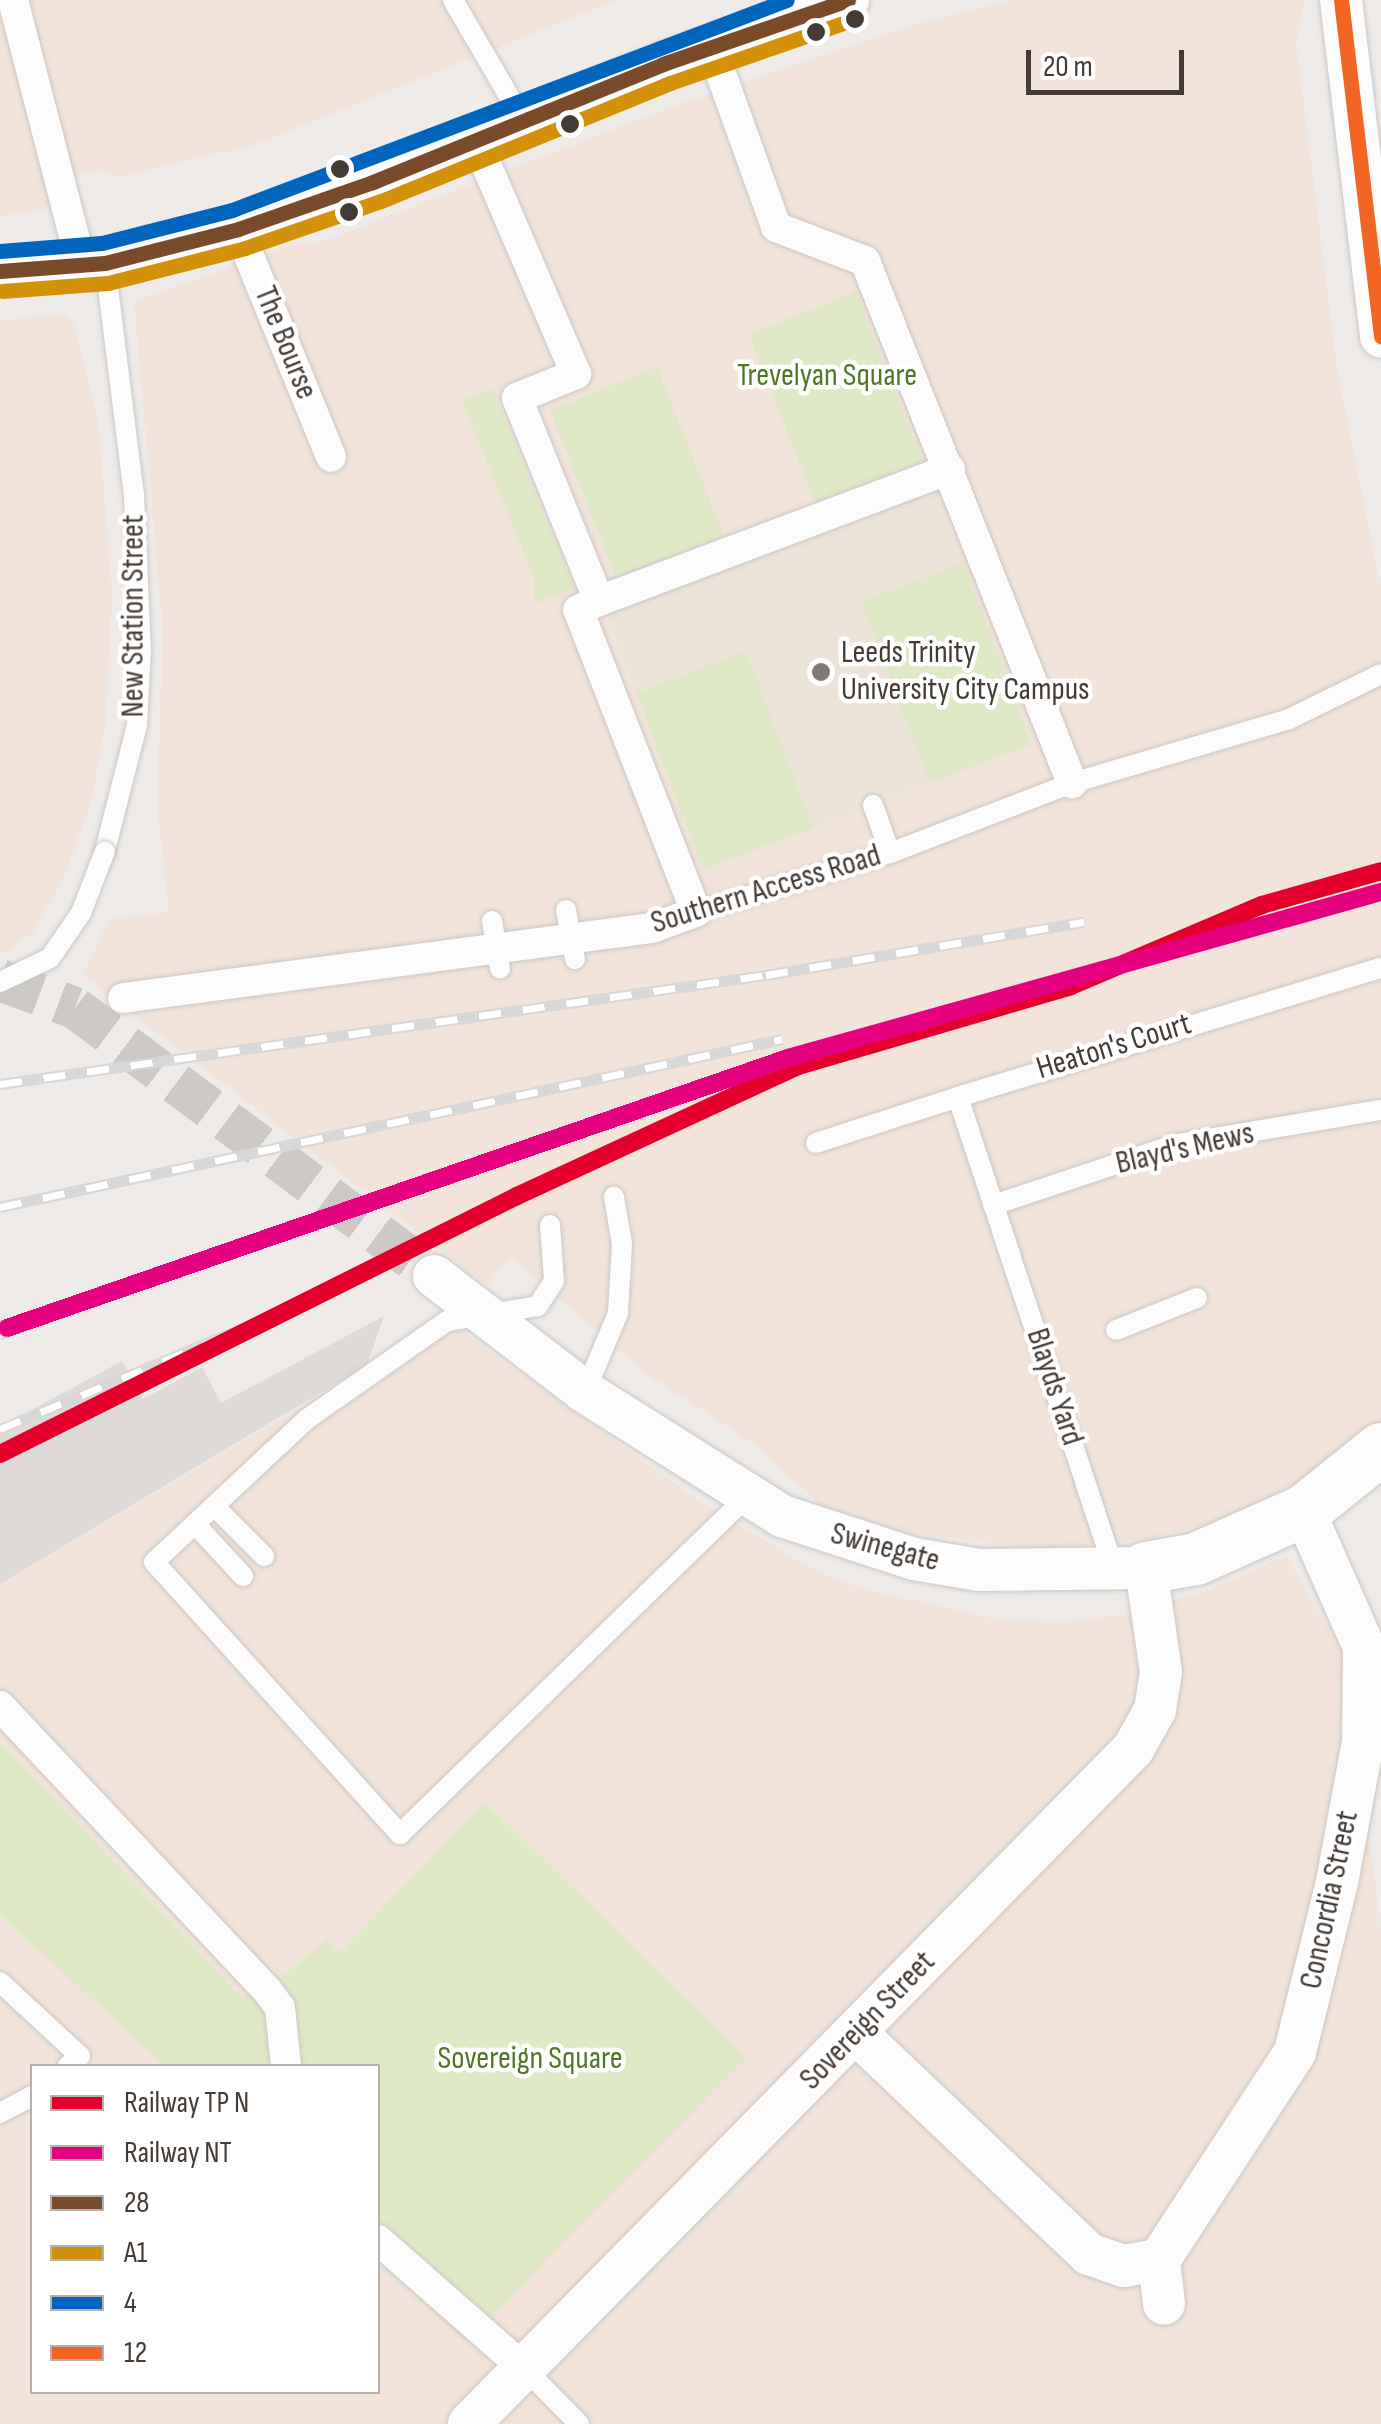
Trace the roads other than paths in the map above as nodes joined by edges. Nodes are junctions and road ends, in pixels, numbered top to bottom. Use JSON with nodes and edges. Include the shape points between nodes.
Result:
{"nodes":[{"id":1,"x":13,"y":0,"type":"edge"},
{"id":2,"x":452,"y":0,"type":"edge"},
{"id":3,"x":848,"y":0,"type":"edge"},
{"id":4,"x":1340,"y":0,"type":"edge"},
{"id":5,"x":711,"y":46,"type":"junction"},
{"id":6,"x":524,"y":122,"type":"junction"},
{"id":7,"x":476,"y":141,"type":"junction"},
{"id":8,"x":238,"y":229,"type":"junction"},
{"id":9,"x":93,"y":265,"type":"junction"},
{"id":10,"x":0,"y":271,"type":"edge"},
{"id":11,"x":1381,"y":337,"type":"edge"},
{"id":12,"x":331,"y":457,"type":"dead end"},
{"id":13,"x":950,"y":469,"type":"junction"},
{"id":14,"x":599,"y":601,"type":"junction"},
{"id":15,"x":1381,"y":674,"type":"edge"},
{"id":16,"x":1072,"y":784,"type":"junction"},
{"id":17,"x":872,"y":805,"type":"dead end"},
{"id":18,"x":890,"y":853,"type":"junction"},
{"id":19,"x":696,"y":912,"type":"junction"},
{"id":20,"x":1381,"y":968,"type":"edge"},
{"id":21,"x":0,"y":982,"type":"edge"},
{"id":22,"x":122,"y":998,"type":"dead end"},
{"id":23,"x":958,"y":1096,"type":"junction"},
{"id":24,"x":1381,"y":1110,"type":"edge"},
{"id":25,"x":816,"y":1143,"type":"dead end"},
{"id":26,"x":614,"y":1198,"type":"dead end"},
{"id":27,"x":993,"y":1205,"type":"junction"},
{"id":28,"x":550,"y":1225,"type":"dead end"},
{"id":29,"x":1197,"y":1298,"type":"dead end"},
{"id":30,"x":453,"y":1299,"type":"junction"},
{"id":31,"x":1116,"y":1330,"type":"dead end"},
{"id":32,"x":585,"y":1392,"type":"junction"},
{"id":33,"x":1381,"y":1449,"type":"edge"},
{"id":34,"x":746,"y":1497,"type":"junction"},
{"id":35,"x":214,"y":1506,"type":"junction"},
{"id":36,"x":1304,"y":1510,"type":"junction"},
{"id":37,"x":194,"y":1524,"type":"junction"},
{"id":38,"x":264,"y":1556,"type":"dead end"},
{"id":39,"x":1130,"y":1568,"type":"junction"},
{"id":40,"x":242,"y":1576,"type":"dead end"},
{"id":41,"x":0,"y":1706,"type":"edge"},
{"id":42,"x":0,"y":1982,"type":"edge"},
{"id":43,"x":854,"y":2032,"type":"junction"},
{"id":44,"x":74,"y":2061,"type":"edge"},
{"id":45,"x":286,"y":2064,"type":"edge"},
{"id":46,"x":30,"y":2097,"type":"edge"},
{"id":47,"x":0,"y":2114,"type":"edge"},
{"id":48,"x":380,"y":2242,"type":"edge"},
{"id":49,"x":1159,"y":2260,"type":"junction"},
{"id":50,"x":1164,"y":2304,"type":"dead end"},
{"id":51,"x":526,"y":2370,"type":"junction"},
{"id":52,"x":469,"y":2424,"type":"edge"},
{"id":53,"x":579,"y":2424,"type":"edge"}],
"edges":[{"from":1,"to":9,"type":"street"},
{"from":2,"to":6,"type":"lane"},
{"from":3,"to":5,"type":"street"},
{"from":4,"to":11,"type":"street"},
{"from":5,"to":6,"type":"street"},
{"from":5,"to":13,"type":"street","via":[[776,227],[865,260]]},
{"from":6,"to":7,"type":"street"},
{"from":7,"to":8,"type":"street"},
{"from":7,"to":14,"type":"street","via":[[576,374],[517,398]]},
{"from":8,"to":9,"type":"street"},
{"from":8,"to":12,"type":"street","name":"The Bourse"},
{"from":9,"to":10,"type":"street"},
{"from":9,"to":21,"type":"lane","name":"New Station Street","bridge":true,"via":[[134,496],[138,724],[81,913],[50,958]]},
{"from":13,"to":14,"type":"street","via":[[778,541]]},
{"from":13,"to":16,"type":"street"},
{"from":14,"to":19,"type":"street","via":[[578,610]]},
{"from":15,"to":16,"type":"lane","name":"Southern Access Road","via":[[1289,720]]},
{"from":16,"to":18,"type":"lane","name":"Southern Access Road"},
{"from":17,"to":18,"type":"lane"},
{"from":18,"to":19,"type":"lane","name":"Southern Access Road"},
{"from":19,"to":22,"type":"street","name":"Southern Access Road","via":[[652,928]]},
{"from":20,"to":23,"type":"lane","name":"Heaton's Court"},
{"from":23,"to":25,"type":"lane","name":"Heaton's Court"},
{"from":23,"to":27,"type":"lane"},
{"from":24,"to":27,"type":"lane","name":"Blayd's Mews","via":[[1173,1145]]},
{"from":26,"to":32,"type":"lane","via":[[622,1244],[618,1313]]},
{"from":27,"to":39,"type":"lane","name":"Blayds Yard"},
{"from":28,"to":30,"type":"lane","via":[[554,1281],[538,1306]]},
{"from":29,"to":31,"type":"lane"},
{"from":30,"to":32,"type":"street","name":"Swinegate"},
{"from":30,"to":35,"type":"lane","via":[[307,1418]]},
{"from":32,"to":34,"type":"street","name":"Swinegate"},
{"from":33,"to":36,"type":"street","name":"Swinegate"},
{"from":34,"to":37,"type":"lane","via":[[400,1834],[154,1562]]},
{"from":34,"to":39,"type":"street","name":"Swinegate","via":[[843,1540],[914,1560],[1042,1574]]},
{"from":35,"to":37,"type":"lane"},
{"from":35,"to":38,"type":"lane"},
{"from":36,"to":39,"type":"street","name":"Swinegate","via":[[1196,1560]]},
{"from":36,"to":49,"type":"street","name":"Concordia Street","via":[[1364,1646],[1363,1742],[1337,1882],[1296,2052]]},
{"from":37,"to":40,"type":"lane"},
{"from":39,"to":43,"type":"street","name":"Sovereign Street","via":[[1161,1672],[1155,1710],[1133,1749]]},
{"from":41,"to":45,"type":"street","via":[[267,1990],[280,2008]]},
{"from":42,"to":44,"type":"lane"},
{"from":43,"to":49,"type":"street","via":[[1089,2254],[1124,2266]]},
{"from":43,"to":51,"type":"street","name":"Sovereign Street"},
{"from":46,"to":47,"type":"lane"},
{"from":48,"to":51,"type":"street"},
{"from":49,"to":50,"type":"street"},
{"from":51,"to":52,"type":"street","name":"Sovereign Street"},
{"from":51,"to":53,"type":"lane"}]}
